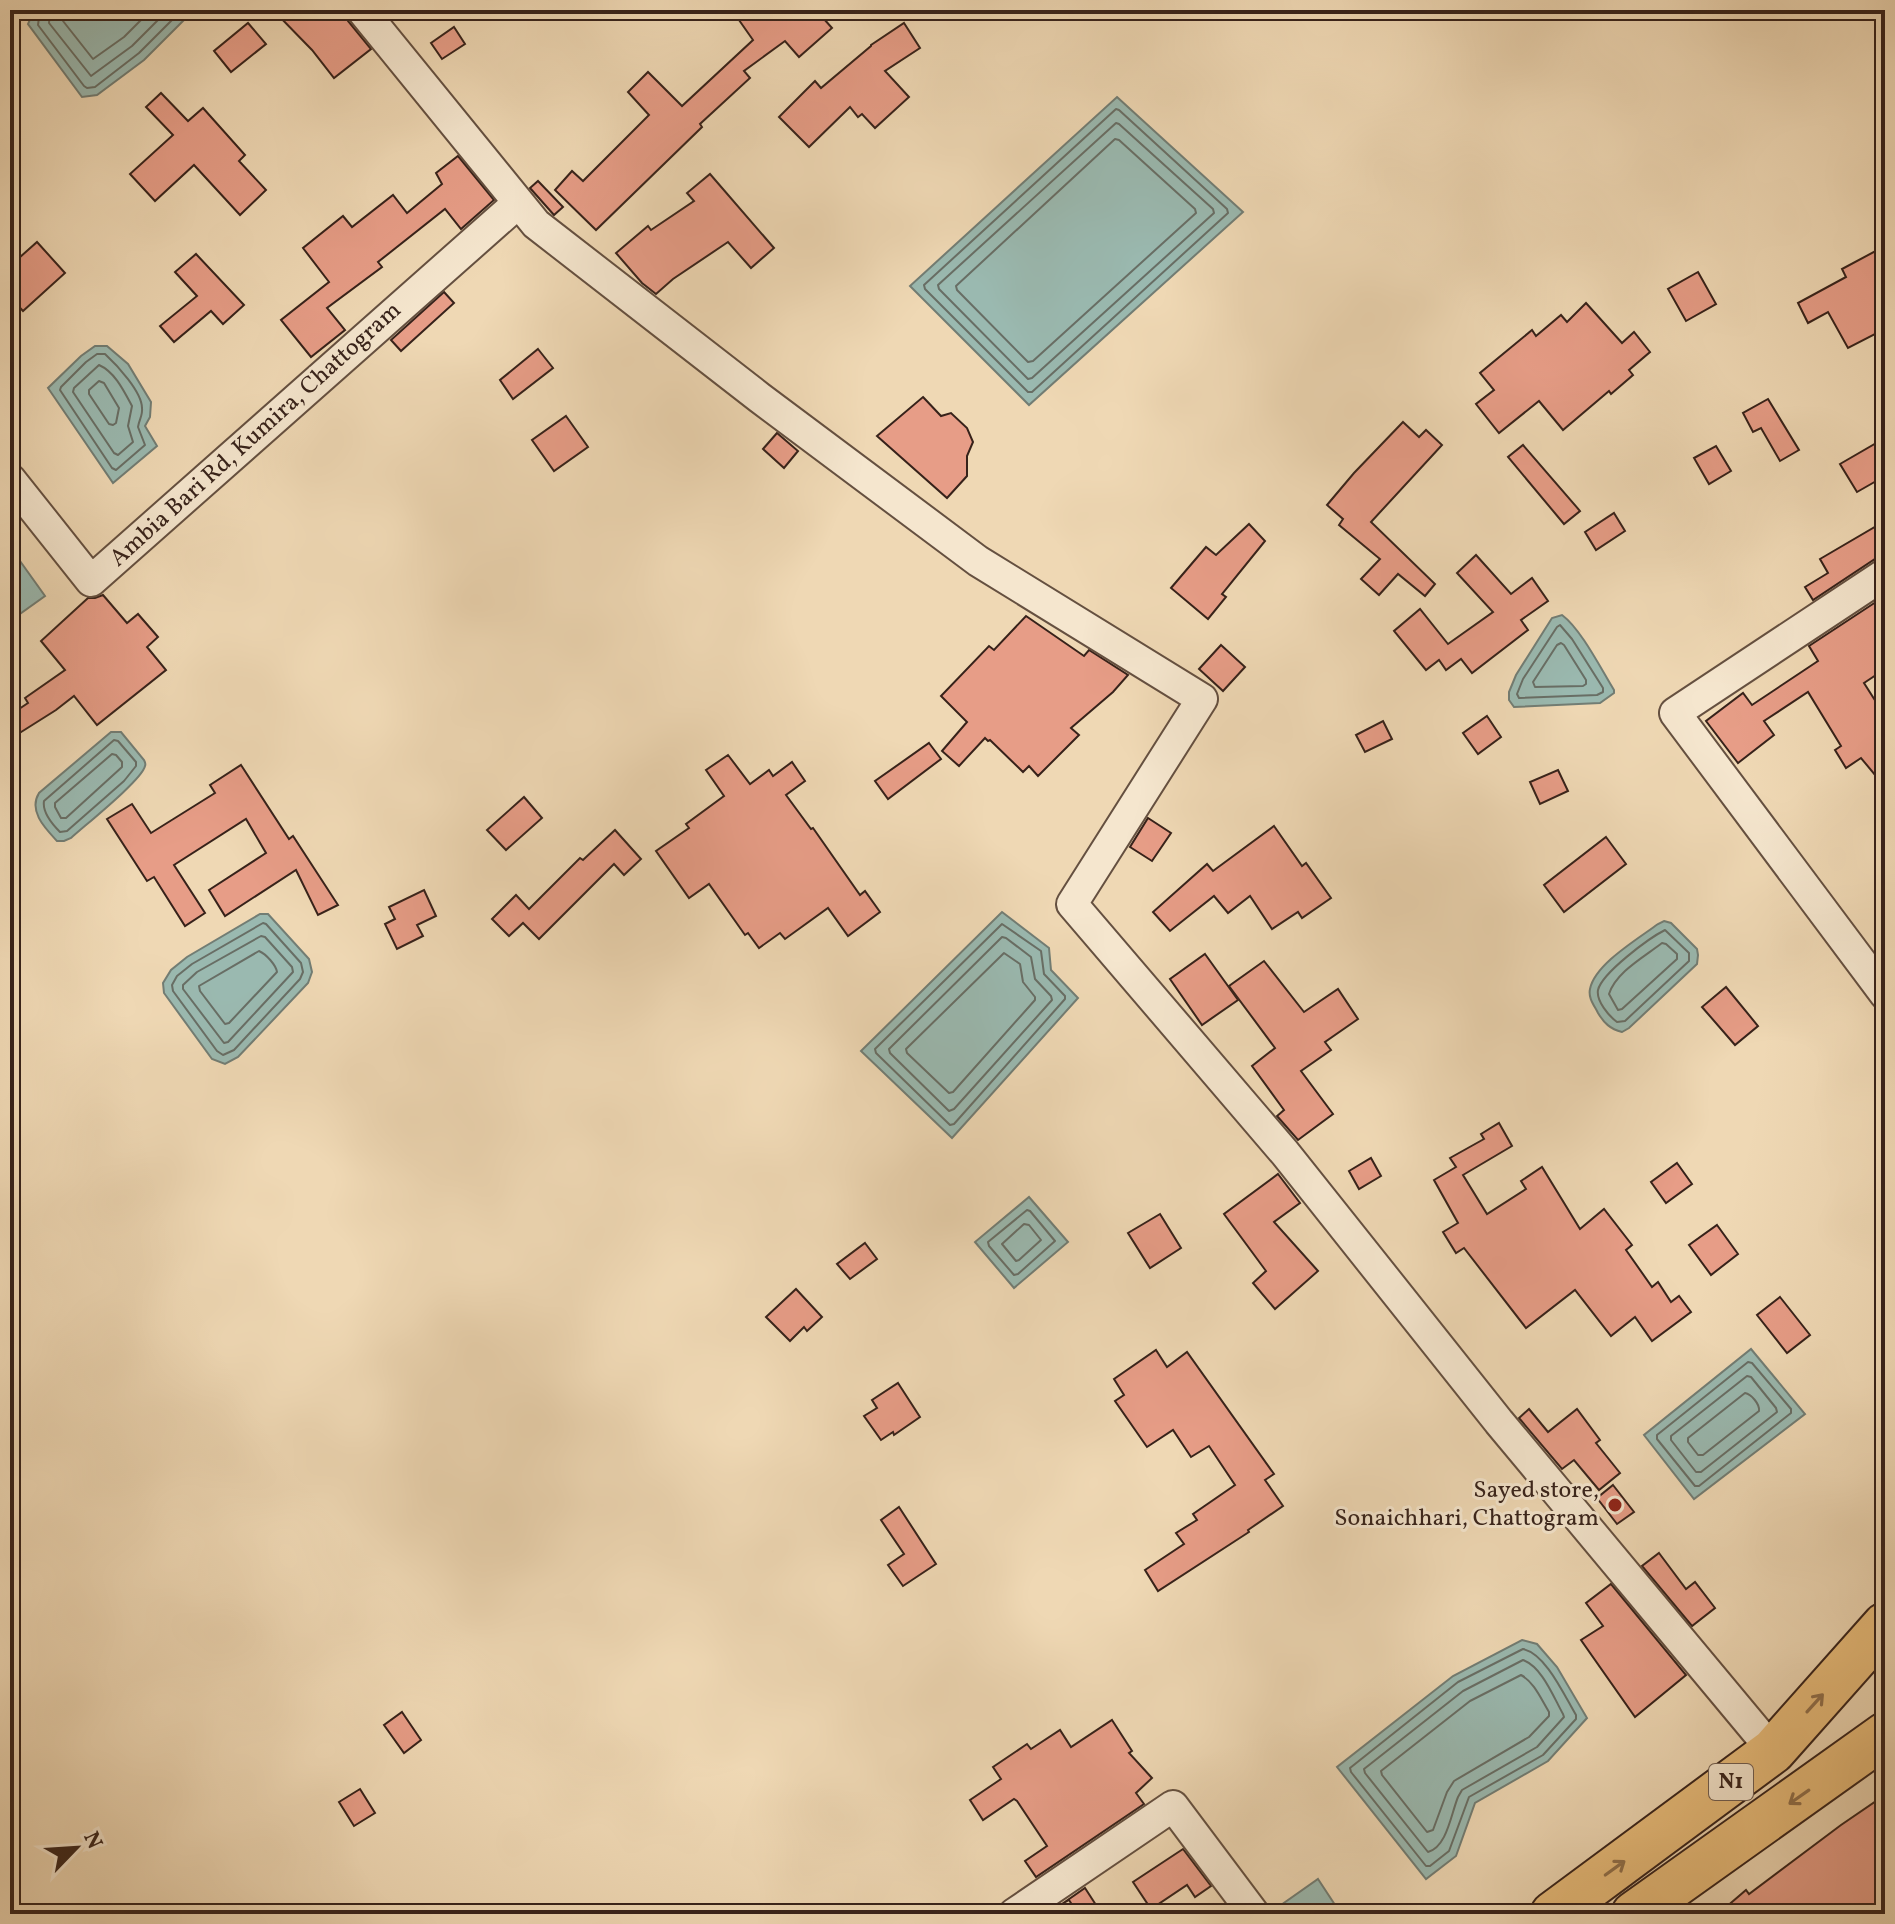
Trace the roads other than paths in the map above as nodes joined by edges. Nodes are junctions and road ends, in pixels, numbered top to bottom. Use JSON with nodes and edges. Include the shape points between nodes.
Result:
{"nodes":[{"id":1,"x":362,"y":10,"type":"edge"},
{"id":2,"x":518,"y":203,"type":"junction"},
{"id":3,"x":10,"y":479,"type":"edge"},
{"id":4,"x":1885,"y":574,"type":"edge"},
{"id":5,"x":1885,"y":994,"type":"edge"},
{"id":6,"x":1885,"y":1625,"type":"edge"},
{"id":7,"x":1885,"y":1735,"type":"edge"},
{"id":8,"x":1773,"y":1751,"type":"junction"},
{"id":9,"x":1014,"y":1914,"type":"edge"},
{"id":10,"x":1254,"y":1914,"type":"edge"},
{"id":11,"x":1553,"y":1914,"type":"edge"},
{"id":12,"x":1634,"y":1914,"type":"edge"}],
"edges":[{"from":1,"to":2,"type":"street"},
{"from":2,"to":3,"type":"street","name":"Ambia Bari Rd, Kumira, Chattogram","via":[[91,581]]},
{"from":2,"to":8,"type":"street","via":[[536,224],[978,561],[1202,699],[1072,904],[1285,1153],[1499,1422]]},
{"from":4,"to":5,"type":"street","via":[[1675,713]]},
{"from":8,"to":6,"type":"highway","number":"N1","one_way":true},
{"from":7,"to":12,"type":"highway","number":"N1","one_way":true},
{"from":11,"to":8,"type":"highway","number":"N1","one_way":true},
{"from":9,"to":10,"type":"street","via":[[1173,1806]]}]}
